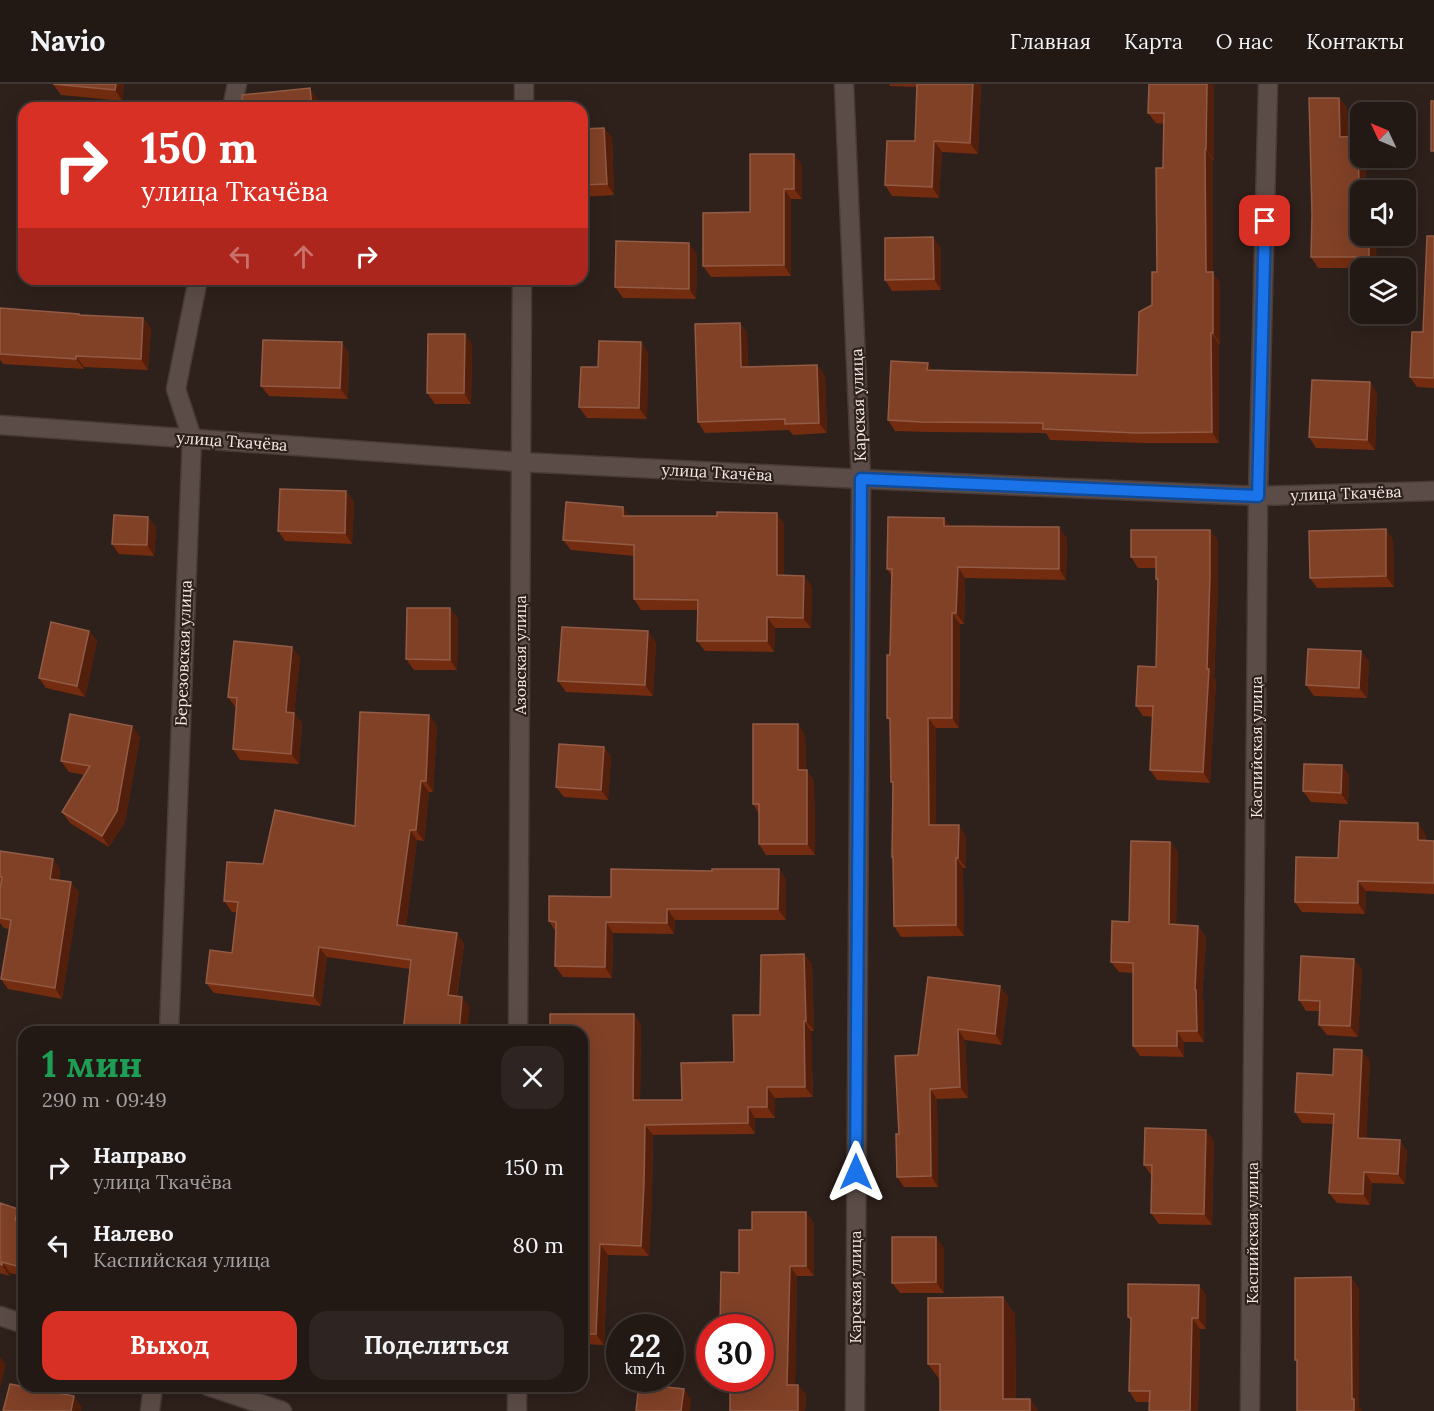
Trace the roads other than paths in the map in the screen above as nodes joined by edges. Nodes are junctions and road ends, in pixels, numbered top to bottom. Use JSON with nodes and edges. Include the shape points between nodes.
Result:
{"nodes":[{"id":1,"x":237,"y":84,"type":"edge"},
{"id":2,"x":524,"y":84,"type":"edge"},
{"id":3,"x":844,"y":84,"type":"edge"},
{"id":4,"x":1268,"y":84,"type":"edge"},
{"id":5,"x":233,"y":102,"type":"edge"},
{"id":6,"x":524,"y":102,"type":"edge"},
{"id":7,"x":197,"y":285,"type":"edge"},
{"id":8,"x":522,"y":285,"type":"edge"},
{"id":9,"x":0,"y":425,"type":"edge"},
{"id":10,"x":192,"y":438,"type":"junction"},
{"id":11,"x":520,"y":462,"type":"junction"},
{"id":12,"x":861,"y":479,"type":"junction"},
{"id":13,"x":1434,"y":490,"type":"edge"},
{"id":14,"x":1258,"y":496,"type":"junction"},
{"id":15,"x":169,"y":1026,"type":"edge"},
{"id":16,"x":518,"y":1026,"type":"edge"},
{"id":17,"x":0,"y":1316,"type":"edge"},
{"id":18,"x":18,"y":1322,"type":"edge"},
{"id":19,"x":152,"y":1392,"type":"edge"},
{"id":20,"x":226,"y":1392,"type":"edge"},
{"id":21,"x":517,"y":1392,"type":"edge"},
{"id":22,"x":150,"y":1411,"type":"edge"},
{"id":23,"x":282,"y":1411,"type":"edge"},
{"id":24,"x":517,"y":1411,"type":"edge"},
{"id":25,"x":855,"y":1411,"type":"edge"},
{"id":26,"x":1250,"y":1411,"type":"edge"}],
"edges":[{"from":1,"to":5,"type":"street"},
{"from":2,"to":6,"type":"street"},
{"from":3,"to":12,"type":"street","name":"Карская улица"},
{"from":4,"to":14,"type":"street","name":"Каспийская улица"},
{"from":7,"to":10,"type":"street","name":"Березовская улица","via":[[176,389]]},
{"from":8,"to":11,"type":"street","name":"Азовская улица"},
{"from":9,"to":10,"type":"street","name":"улица Ткачёва"},
{"from":10,"to":11,"type":"street","name":"улица Ткачёва"},
{"from":10,"to":15,"type":"street","name":"Березовская улица"},
{"from":11,"to":12,"type":"street","name":"улица Ткачёва"},
{"from":11,"to":16,"type":"street","name":"Азовская улица"},
{"from":12,"to":14,"type":"street","name":"улица Ткачёва"},
{"from":12,"to":25,"type":"street","name":"Карская улица"},
{"from":13,"to":14,"type":"street","name":"улица Ткачёва"},
{"from":14,"to":26,"type":"street","name":"Каспийская улица"},
{"from":17,"to":18,"type":"street"},
{"from":19,"to":22,"type":"street"},
{"from":20,"to":23,"type":"street"},
{"from":21,"to":24,"type":"street"}]}
